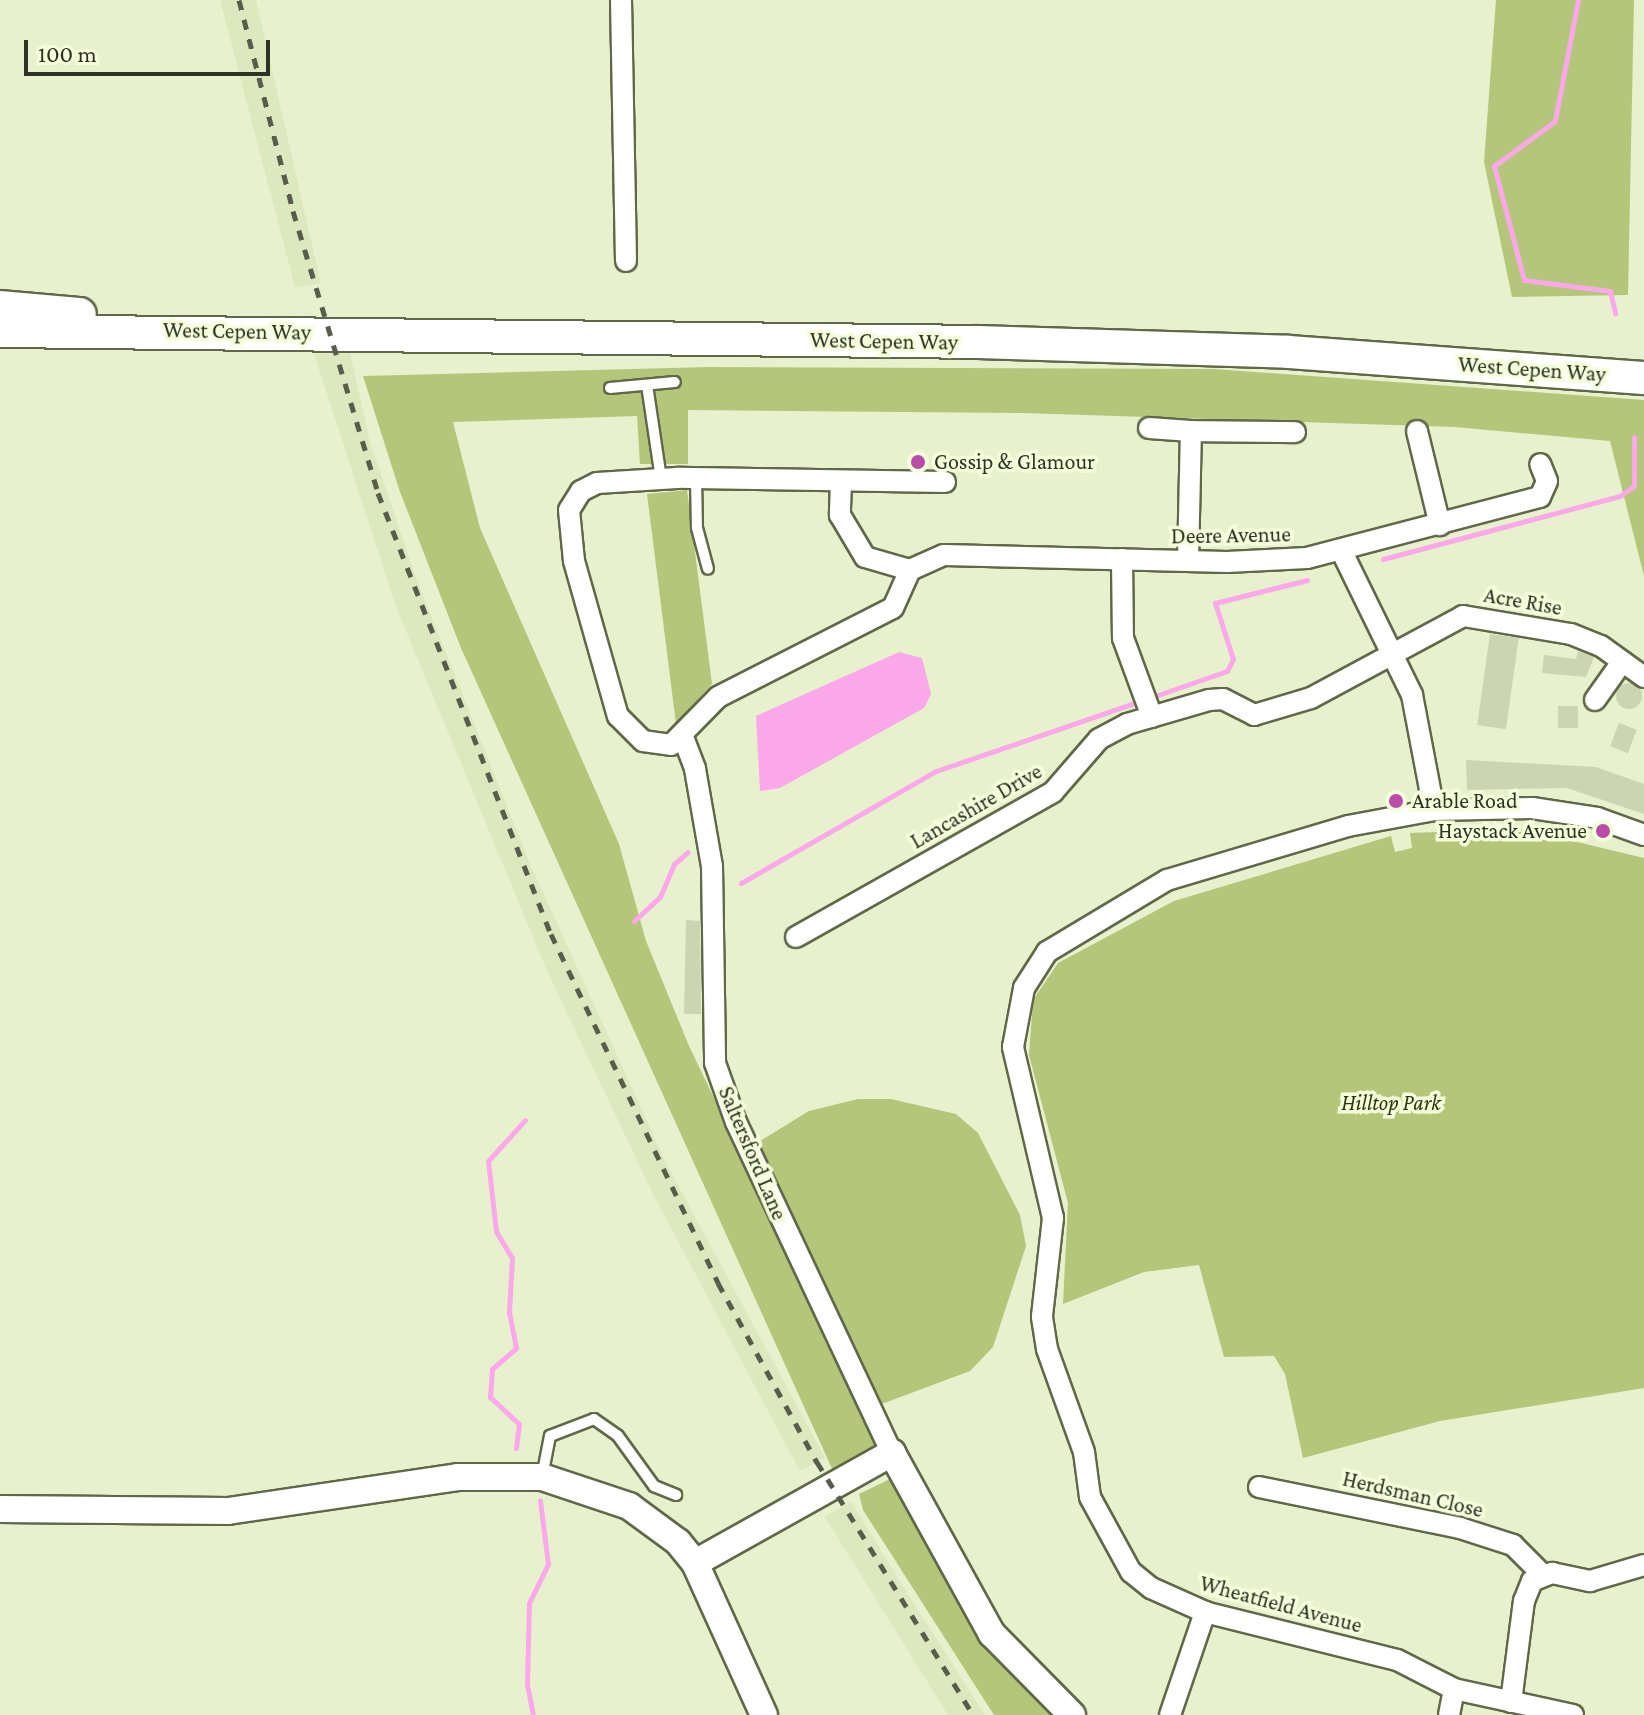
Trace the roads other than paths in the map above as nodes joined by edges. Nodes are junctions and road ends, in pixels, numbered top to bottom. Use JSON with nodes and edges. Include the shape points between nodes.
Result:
{"nodes":[{"id":1,"x":621,"y":0,"type":"edge"},
{"id":2,"x":626,"y":261,"type":"dead end"},
{"id":3,"x":0,"y":307,"type":"edge"},
{"id":4,"x":124,"y":328,"type":"junction"},
{"id":5,"x":0,"y":331,"type":"edge"},
{"id":6,"x":1644,"y":378,"type":"edge"},
{"id":7,"x":675,"y":382,"type":"dead end"},
{"id":8,"x":647,"y":385,"type":"junction"},
{"id":9,"x":610,"y":388,"type":"dead end"},
{"id":10,"x":1149,"y":428,"type":"dead end"},
{"id":11,"x":1191,"y":431,"type":"junction"},
{"id":12,"x":1417,"y":431,"type":"dead end"},
{"id":13,"x":1295,"y":432,"type":"dead end"},
{"id":14,"x":1540,"y":464,"type":"dead end"},
{"id":15,"x":696,"y":478,"type":"junction"},
{"id":16,"x":661,"y":479,"type":"junction"},
{"id":17,"x":841,"y":481,"type":"junction"},
{"id":18,"x":945,"y":482,"type":"dead end"},
{"id":19,"x":1440,"y":525,"type":"junction"},
{"id":20,"x":1342,"y":552,"type":"junction"},
{"id":21,"x":1122,"y":559,"type":"junction"},
{"id":22,"x":1188,"y":561,"type":"junction"},
{"id":23,"x":708,"y":569,"type":"dead end"},
{"id":24,"x":910,"y":570,"type":"junction"},
{"id":25,"x":1392,"y":654,"type":"junction"},
{"id":26,"x":1622,"y":662,"type":"junction"},
{"id":27,"x":1644,"y":677,"type":"edge"},
{"id":28,"x":1595,"y":700,"type":"dead end"},
{"id":29,"x":1152,"y":717,"type":"junction"},
{"id":30,"x":683,"y":737,"type":"junction"},
{"id":31,"x":1434,"y":810,"type":"junction"},
{"id":32,"x":1644,"y":835,"type":"edge"},
{"id":33,"x":796,"y":937,"type":"dead end"},
{"id":34,"x":892,"y":1453,"type":"junction"},
{"id":35,"x":542,"y":1477,"type":"junction"},
{"id":36,"x":1259,"y":1487,"type":"dead end"},
{"id":37,"x":676,"y":1495,"type":"dead end"},
{"id":38,"x":8,"y":1514,"type":"edge"},
{"id":39,"x":695,"y":1563,"type":"junction"},
{"id":40,"x":1644,"y":1565,"type":"edge"},
{"id":41,"x":1542,"y":1574,"type":"junction"},
{"id":42,"x":1205,"y":1612,"type":"junction"},
{"id":43,"x":1454,"y":1689,"type":"junction"},
{"id":44,"x":1511,"y":1702,"type":"junction"},
{"id":45,"x":764,"y":1715,"type":"edge"},
{"id":46,"x":1072,"y":1715,"type":"edge"},
{"id":47,"x":1170,"y":1715,"type":"edge"},
{"id":48,"x":1449,"y":1715,"type":"edge"},
{"id":49,"x":1573,"y":1715,"type":"edge"}],
"edges":[{"from":1,"to":2,"type":"street"},
{"from":3,"to":4,"type":"highway","name":"West Cepen Way","via":[[58,309]]},
{"from":4,"to":5,"type":"highway","name":"West Cepen Way"},
{"from":4,"to":6,"type":"highway","name":"West Cepen Way","via":[[1288,352]]},
{"from":7,"to":8,"type":"lane"},
{"from":8,"to":9,"type":"lane"},
{"from":8,"to":16,"type":"lane"},
{"from":10,"to":11,"type":"street"},
{"from":11,"to":13,"type":"street"},
{"from":11,"to":22,"type":"street"},
{"from":12,"to":19,"type":"street"},
{"from":14,"to":19,"type":"street","name":"Deere Avenue","via":[[1547,481],[1540,497]]},
{"from":15,"to":16,"type":"street"},
{"from":15,"to":17,"type":"street"},
{"from":15,"to":23,"type":"lane","via":[[697,528]]},
{"from":16,"to":30,"type":"street","via":[[597,483],[581,491],[569,510],[571,538],[578,584],[618,716],[643,741],[661,747]]},
{"from":17,"to":18,"type":"street"},
{"from":17,"to":24,"type":"street","via":[[840,515],[865,557]]},
{"from":19,"to":20,"type":"street","name":"Deere Avenue"},
{"from":20,"to":22,"type":"street","name":"Deere Avenue"},
{"from":20,"to":25,"type":"street"},
{"from":21,"to":22,"type":"street","name":"Deere Avenue"},
{"from":21,"to":24,"type":"street","name":"Deere Avenue","via":[[944,555]]},
{"from":21,"to":29,"type":"street","via":[[1123,638]]},
{"from":24,"to":30,"type":"street","via":[[903,597],[876,619],[718,697]]},
{"from":25,"to":26,"type":"street","name":"Acre Rise","via":[[1455,619],[1492,616],[1571,634]]},
{"from":25,"to":29,"type":"street","name":"Lancashire Drive","via":[[1340,686],[1261,714],[1246,714],[1223,699]]},
{"from":25,"to":31,"type":"street","via":[[1422,726]]},
{"from":26,"to":27,"type":"street","name":"Acre Rise"},
{"from":26,"to":28,"type":"street"},
{"from":29,"to":33,"type":"street","name":"Lancashire Drive","via":[[1099,739],[1053,792]]},
{"from":30,"to":34,"type":"street","name":"Saltersford Lane","via":[[695,769],[712,866],[715,1063],[736,1122]]},
{"from":31,"to":32,"type":"street","via":[[1532,808],[1597,818]]},
{"from":31,"to":42,"type":"street","name":"Wheatfield Avenue","via":[[1348,826],[1167,880],[1047,952],[1024,988],[1013,1047],[1050,1194],[1053,1248],[1043,1327],[1084,1452],[1090,1497],[1131,1572],[1151,1588]]},
{"from":34,"to":39,"type":"main road"},
{"from":34,"to":46,"type":"main road","name":"Saltersford Lane","via":[[992,1634]]},
{"from":35,"to":37,"type":"lane","via":[[550,1436],[594,1419],[618,1436],[654,1486]]},
{"from":35,"to":38,"type":"main road","via":[[458,1477],[228,1511]]},
{"from":35,"to":39,"type":"main road","via":[[629,1506]]},
{"from":36,"to":41,"type":"street","name":"Herdsman Close","via":[[1460,1528],[1513,1545]]},
{"from":39,"to":45,"type":"main road"},
{"from":40,"to":41,"type":"street","via":[[1590,1581]]},
{"from":41,"to":44,"type":"street","via":[[1524,1601]]},
{"from":42,"to":43,"type":"street","name":"Wheatfield Avenue","via":[[1397,1660]]},
{"from":42,"to":47,"type":"street"},
{"from":43,"to":44,"type":"street","name":"Wheatfield Avenue"},
{"from":43,"to":48,"type":"street"},
{"from":44,"to":49,"type":"street","name":"Wheatfield Avenue"}]}
